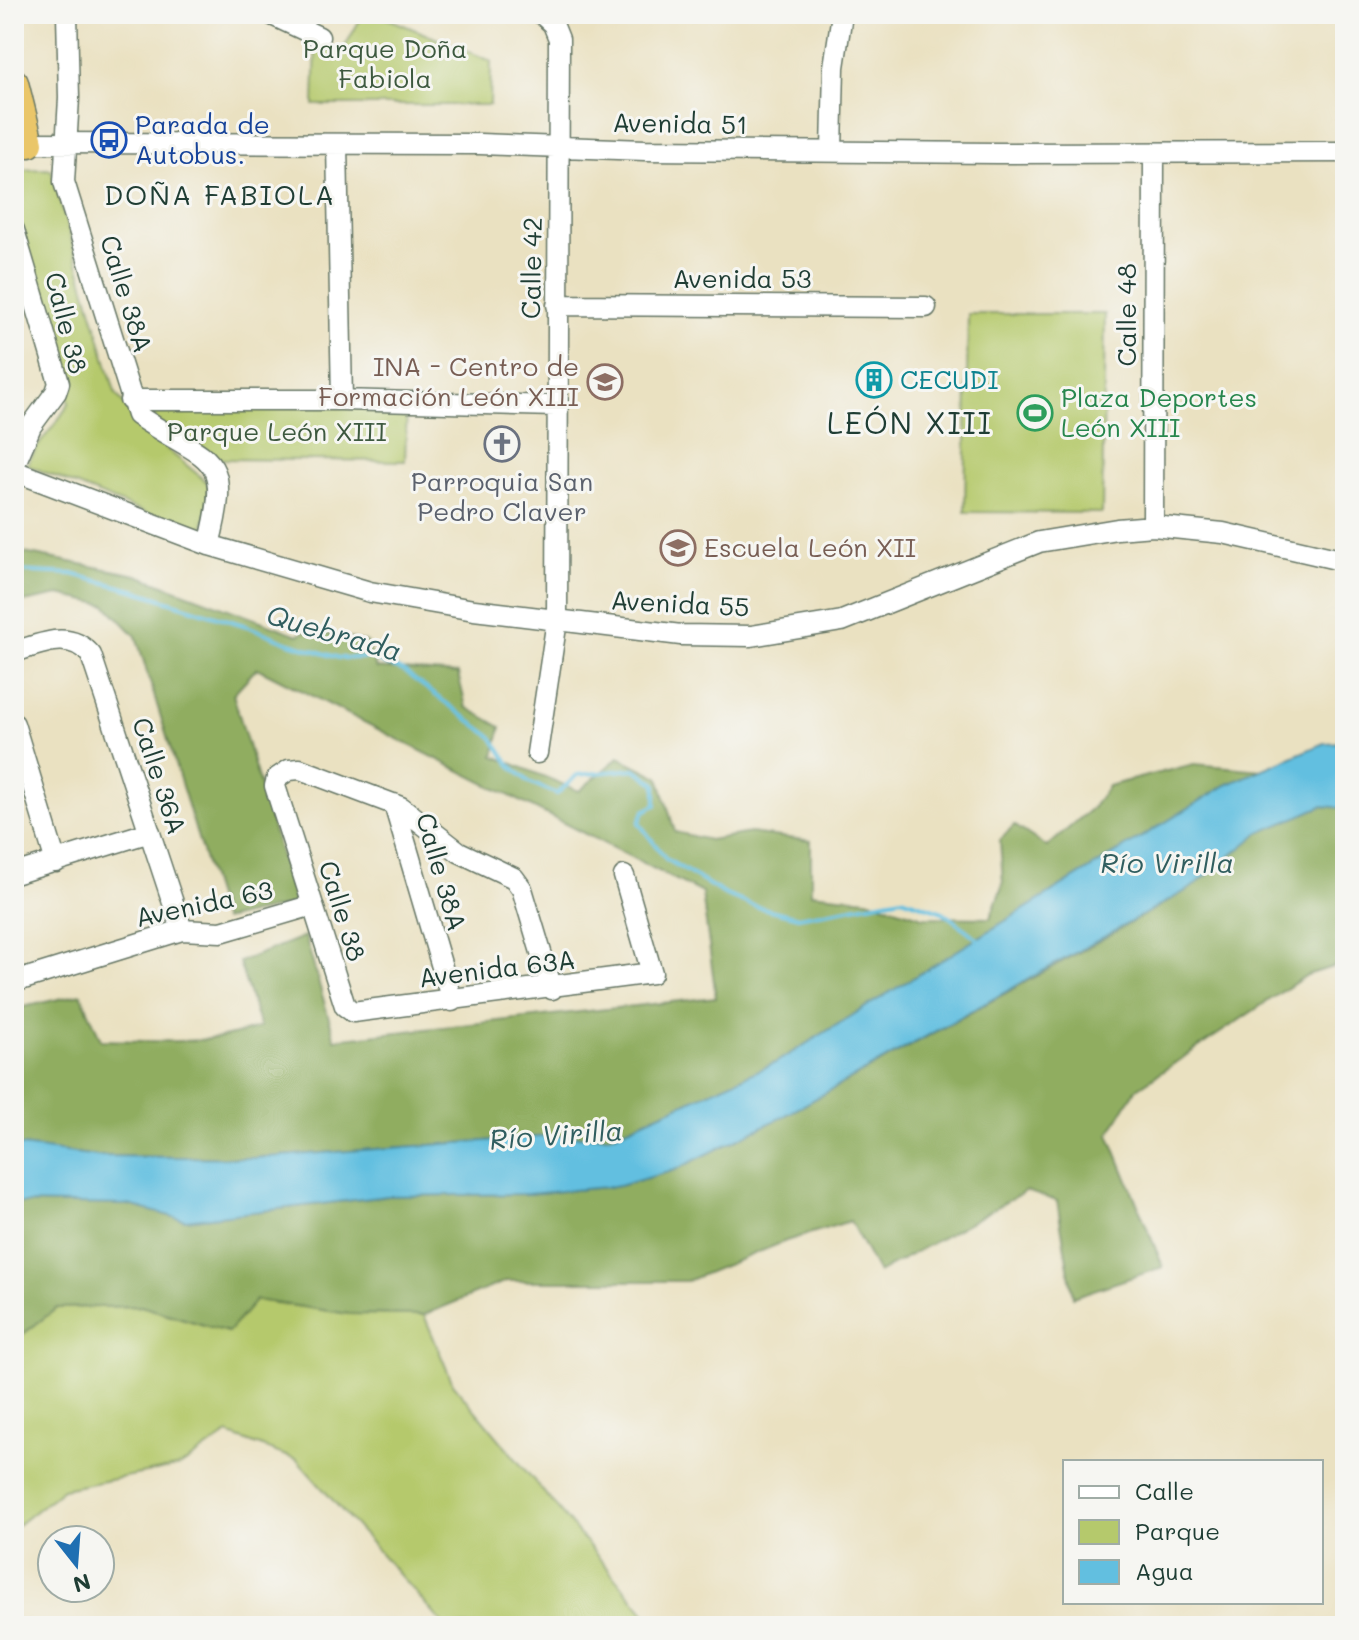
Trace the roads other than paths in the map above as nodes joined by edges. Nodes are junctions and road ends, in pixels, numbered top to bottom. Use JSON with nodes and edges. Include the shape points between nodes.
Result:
{"nodes":[{"id":1,"x":67,"y":14,"type":"edge"},
{"id":2,"x":270,"y":14,"type":"edge"},
{"id":3,"x":842,"y":14,"type":"edge"},
{"id":4,"x":548,"y":19,"type":"edge"},
{"id":5,"x":319,"y":37,"type":"dead end"},
{"id":6,"x":15,"y":85,"type":"edge"},
{"id":7,"x":22,"y":143,"type":"edge"},
{"id":8,"x":64,"y":143,"type":"junction"},
{"id":9,"x":337,"y":144,"type":"junction"},
{"id":10,"x":561,"y":146,"type":"junction"},
{"id":11,"x":832,"y":151,"type":"junction"},
{"id":12,"x":1345,"y":152,"type":"edge"},
{"id":13,"x":1154,"y":153,"type":"junction"},
{"id":14,"x":14,"y":230,"type":"edge"},
{"id":15,"x":557,"y":305,"type":"junction"},
{"id":16,"x":926,"y":307,"type":"dead end"},
{"id":17,"x":130,"y":400,"type":"junction"},
{"id":18,"x":342,"y":400,"type":"junction"},
{"id":19,"x":555,"y":406,"type":"junction"},
{"id":20,"x":14,"y":468,"type":"edge"},
{"id":21,"x":1153,"y":526,"type":"junction"},
{"id":22,"x":209,"y":545,"type":"junction"},
{"id":23,"x":1345,"y":561,"type":"edge"},
{"id":24,"x":557,"y":620,"type":"junction"},
{"id":25,"x":14,"y":652,"type":"edge"},
{"id":26,"x":14,"y":724,"type":"edge"},
{"id":27,"x":537,"y":753,"type":"dead end"},
{"id":28,"x":394,"y":804,"type":"junction"},
{"id":29,"x":150,"y":832,"type":"junction"},
{"id":30,"x":56,"y":862,"type":"junction"},
{"id":31,"x":14,"y":874,"type":"edge"},
{"id":32,"x":624,"y":876,"type":"dead end"},
{"id":33,"x":313,"y":905,"type":"junction"},
{"id":34,"x":182,"y":930,"type":"junction"},
{"id":35,"x":14,"y":982,"type":"edge"},
{"id":36,"x":552,"y":989,"type":"junction"},
{"id":37,"x":452,"y":1001,"type":"junction"},
{"id":38,"x":350,"y":1011,"type":"joint"}],
"edges":[{"from":1,"to":8,"type":"street","name":"Calle 38A"},
{"from":2,"to":5,"type":"street"},
{"from":3,"to":11,"type":"street","via":[[834,67]]},
{"from":4,"to":10,"type":"street","name":"Calle 42","via":[[561,53]]},
{"from":6,"to":7,"type":"highway"},
{"from":7,"to":8,"type":"street","name":"Avenida 51"},
{"from":8,"to":9,"type":"street","name":"Avenida 51"},
{"from":8,"to":17,"type":"street","name":"Calle 38A","via":[[64,182]]},
{"from":9,"to":10,"type":"street","name":"Avenida 51"},
{"from":9,"to":18,"type":"street"},
{"from":10,"to":11,"type":"street","name":"Avenida 51"},
{"from":10,"to":15,"type":"street","name":"Calle 42"},
{"from":11,"to":13,"type":"street","name":"Avenida 51"},
{"from":12,"to":13,"type":"street","name":"Avenida 51"},
{"from":13,"to":21,"type":"street","name":"Calle 48"},
{"from":14,"to":20,"type":"street","name":"Calle 38","via":[[59,383],[31,426]]},
{"from":15,"to":16,"type":"street","name":"Avenida 53"},
{"from":15,"to":19,"type":"street","name":"Calle 42"},
{"from":17,"to":18,"type":"street"},
{"from":17,"to":22,"type":"street","name":"Calle 38A","via":[[137,415],[212,464],[220,502]]},
{"from":18,"to":19,"type":"street"},
{"from":19,"to":24,"type":"street","name":"Calle 42"},
{"from":20,"to":22,"type":"street","name":"Avenida 55"},
{"from":21,"to":23,"type":"street","name":"Avenida 55","via":[[1223,533]]},
{"from":21,"to":24,"type":"street","name":"Avenida 55","via":[[1039,542],[881,608],[785,631],[681,635]]},
{"from":22,"to":24,"type":"street","name":"Avenida 55","via":[[370,592]]},
{"from":24,"to":27,"type":"street","name":"Calle 42"},
{"from":25,"to":29,"type":"street","name":"Calle 36A","via":[[52,641],[79,643],[95,663]]},
{"from":26,"to":30,"type":"street"},
{"from":28,"to":33,"type":"street","name":"Calle 38","via":[[300,769],[277,778],[275,786]]},
{"from":28,"to":36,"type":"street","via":[[459,852],[514,878],[522,889]]},
{"from":28,"to":37,"type":"street","name":"Calle 38A"},
{"from":29,"to":30,"type":"street"},
{"from":29,"to":34,"type":"street","name":"Calle 36A"},
{"from":30,"to":31,"type":"street"},
{"from":32,"to":36,"type":"street","name":"Avenida 63A","via":[[654,970]]},
{"from":33,"to":34,"type":"street","name":"Avenida 63","via":[[221,932]]},
{"from":33,"to":38,"type":"street","name":"Calle 38"},
{"from":34,"to":35,"type":"street","name":"Avenida 63"},
{"from":36,"to":37,"type":"street","name":"Avenida 63A"},
{"from":37,"to":38,"type":"street","name":"Avenida 63A"}]}
